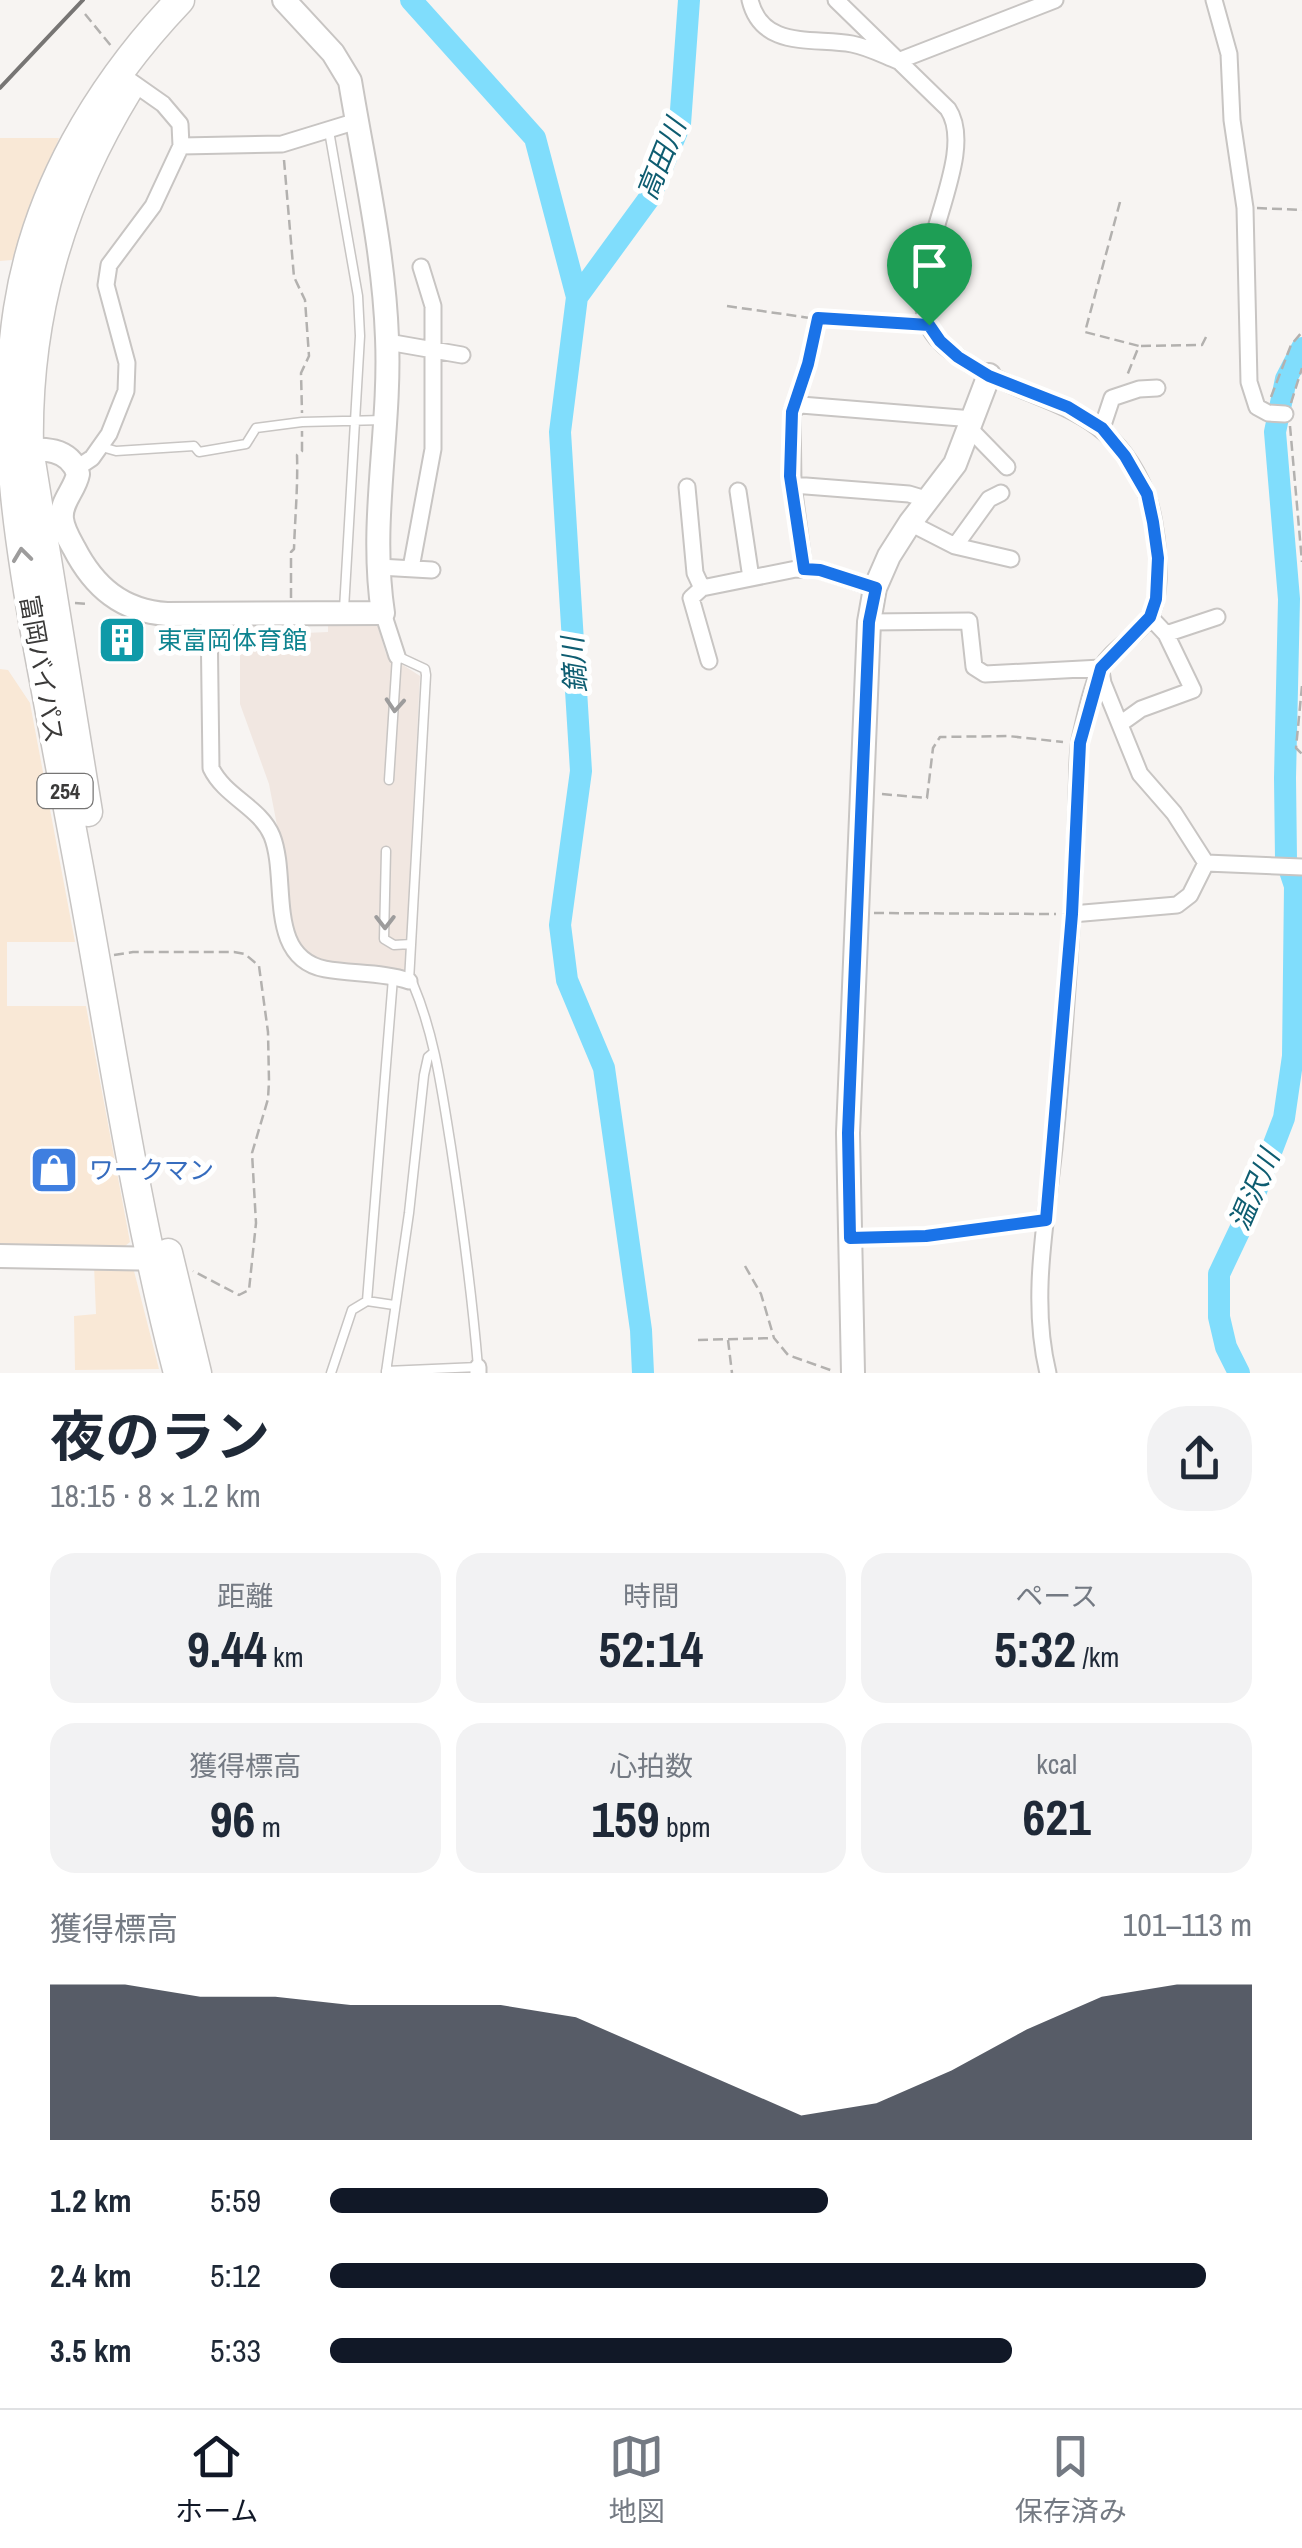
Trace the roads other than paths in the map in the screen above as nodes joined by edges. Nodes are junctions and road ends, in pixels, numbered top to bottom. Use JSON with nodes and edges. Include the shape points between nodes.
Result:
{"nodes":[{"id":1,"x":180,"y":0,"type":"edge"},
{"id":2,"x":200,"y":0,"type":"edge"},
{"id":3,"x":284,"y":0,"type":"edge"},
{"id":4,"x":750,"y":0,"type":"edge"},
{"id":5,"x":836,"y":0,"type":"edge"},
{"id":6,"x":1055,"y":0,"type":"edge"},
{"id":7,"x":1214,"y":0,"type":"edge"},
{"id":8,"x":898,"y":61,"type":"junction"},
{"id":9,"x":127,"y":72,"type":"junction"},
{"id":10,"x":357,"y":121,"type":"junction"},
{"id":11,"x":330,"y":130,"type":"junction"},
{"id":12,"x":181,"y":146,"type":"junction"},
{"id":13,"x":421,"y":267,"type":"dead end"},
{"id":14,"x":388,"y":342,"type":"junction"},
{"id":15,"x":433,"y":351,"type":"junction"},
{"id":16,"x":462,"y":355,"type":"dead end"},
{"id":17,"x":989,"y":376,"type":"junction"},
{"id":18,"x":1157,"y":388,"type":"dead end"},
{"id":19,"x":1276,"y":414,"type":"road end"},
{"id":20,"x":354,"y":420,"type":"junction"},
{"id":21,"x":384,"y":420,"type":"junction"},
{"id":22,"x":971,"y":423,"type":"junction"},
{"id":23,"x":1102,"y":428,"type":"junction"},
{"id":24,"x":100,"y":447,"type":"junction"},
{"id":25,"x":13,"y":449,"type":"edge"},
{"id":26,"x":1007,"y":467,"type":"dead end"},
{"id":27,"x":77,"y":468,"type":"junction"},
{"id":28,"x":793,"y":485,"type":"junction"},
{"id":29,"x":687,"y":487,"type":"dead end"},
{"id":30,"x":738,"y":491,"type":"dead end"},
{"id":31,"x":1002,"y":493,"type":"dead end"},
{"id":32,"x":929,"y":500,"type":"junction"},
{"id":33,"x":910,"y":523,"type":"junction"},
{"id":34,"x":956,"y":546,"type":"junction"},
{"id":35,"x":1011,"y":560,"type":"dead end"},
{"id":36,"x":378,"y":567,"type":"junction"},
{"id":37,"x":411,"y":568,"type":"junction"},
{"id":38,"x":804,"y":569,"type":"junction"},
{"id":39,"x":432,"y":570,"type":"dead end"},
{"id":40,"x":751,"y":578,"type":"junction"},
{"id":41,"x":702,"y":588,"type":"junction"},
{"id":42,"x":876,"y":588,"type":"junction"},
{"id":43,"x":209,"y":613,"type":"junction"},
{"id":44,"x":344,"y":613,"type":"junction"},
{"id":45,"x":383,"y":613,"type":"junction"},
{"id":46,"x":1217,"y":616,"type":"dead end"},
{"id":47,"x":1150,"y":617,"type":"junction"},
{"id":48,"x":869,"y":622,"type":"junction"},
{"id":49,"x":1166,"y":634,"type":"junction"},
{"id":50,"x":397,"y":656,"type":"junction"},
{"id":51,"x":709,"y":661,"type":"dead end"},
{"id":52,"x":1101,"y":668,"type":"junction"},
{"id":53,"x":1120,"y":724,"type":"junction"},
{"id":54,"x":389,"y":780,"type":"dead end"},
{"id":55,"x":386,"y":851,"type":"dead end"},
{"id":56,"x":1206,"y":863,"type":"junction"},
{"id":57,"x":1295,"y":866,"type":"edge"},
{"id":58,"x":1072,"y":914,"type":"junction"},
{"id":59,"x":411,"y":944,"type":"junction"},
{"id":60,"x":401,"y":980,"type":"junction"},
{"id":61,"x":434,"y":1052,"type":"junction"},
{"id":62,"x":0,"y":1256,"type":"edge"},
{"id":63,"x":164,"y":1262,"type":"junction"},
{"id":64,"x":367,"y":1300,"type":"junction"},
{"id":65,"x":394,"y":1305,"type":"junction"},
{"id":66,"x":478,"y":1370,"type":"edge"},
{"id":67,"x":386,"y":1372,"type":"edge"},
{"id":68,"x":178,"y":1373,"type":"edge"},
{"id":69,"x":197,"y":1373,"type":"edge"},
{"id":70,"x":331,"y":1373,"type":"edge"},
{"id":71,"x":853,"y":1373,"type":"edge"},
{"id":72,"x":1048,"y":1373,"type":"edge"}],
"edges":[{"from":1,"to":9,"type":"highway","name":"富岡バイパス","number":"254"},
{"from":2,"to":9,"type":"highway","name":"富岡バイパス","number":"254"},
{"from":3,"to":10,"type":"street","via":[[350,80]]},
{"from":4,"to":8,"type":"street","via":[[773,33],[858,45]]},
{"from":5,"to":8,"type":"street"},
{"from":6,"to":8,"type":"street"},
{"from":7,"to":19,"type":"street","via":[[1229,54],[1246,208],[1249,382],[1256,407]]},
{"from":8,"to":17,"type":"street","via":[[948,109],[957,130],[924,283],[929,325],[958,357]]},
{"from":9,"to":12,"type":"street","via":[[180,124]]},
{"from":9,"to":25,"type":"highway","name":"富岡バイパス","number":"254","via":[[77,186],[43,289]]},
{"from":9,"to":25,"type":"highway","name":"富岡バイパス","number":"254","via":[[85,122],[56,181],[12,305]]},
{"from":10,"to":11,"type":"street"},
{"from":10,"to":14,"type":"street"},
{"from":11,"to":12,"type":"street","via":[[282,144]]},
{"from":11,"to":20,"type":"lane","via":[[358,296]]},
{"from":12,"to":24,"type":"street","via":[[153,206],[108,265],[106,284],[127,362],[126,391]]},
{"from":13,"to":15,"type":"street","via":[[433,306]]},
{"from":14,"to":15,"type":"street"},
{"from":14,"to":21,"type":"street"},
{"from":15,"to":16,"type":"street"},
{"from":15,"to":37,"type":"street","via":[[433,449]]},
{"from":17,"to":22,"type":"street"},
{"from":17,"to":23,"type":"street"},
{"from":18,"to":23,"type":"street","via":[[1112,398]]},
{"from":20,"to":21,"type":"lane"},
{"from":20,"to":24,"type":"lane","via":[[256,428],[246,444],[199,452],[194,446]]},
{"from":20,"to":44,"type":"lane"},
{"from":21,"to":36,"type":"street"},
{"from":22,"to":26,"type":"street"},
{"from":22,"to":28,"type":"street","via":[[801,405],[792,412]]},
{"from":22,"to":32,"type":"street","via":[[956,464]]},
{"from":23,"to":47,"type":"street","via":[[1147,494],[1158,558]]},
{"from":24,"to":27,"type":"street"},
{"from":25,"to":27,"type":"street","via":[[62,452]]},
{"from":25,"to":63,"type":"highway","name":"富岡バイパス","number":"254","via":[[45,560]]},
{"from":63,"to":25,"type":"highway","name":"富岡バイパス","number":"254","one_way":true,"via":[[22,563]]},
{"from":27,"to":43,"type":"street","via":[[62,519],[95,581],[134,609]]},
{"from":28,"to":32,"type":"street"},
{"from":28,"to":38,"type":"street"},
{"from":29,"to":41,"type":"street","via":[[694,574]]},
{"from":30,"to":40,"type":"street"},
{"from":31,"to":34,"type":"street","via":[[990,499]]},
{"from":32,"to":33,"type":"street"},
{"from":33,"to":34,"type":"street"},
{"from":33,"to":42,"type":"street"},
{"from":34,"to":35,"type":"street"},
{"from":36,"to":37,"type":"street"},
{"from":36,"to":45,"type":"street"},
{"from":37,"to":39,"type":"street"},
{"from":38,"to":40,"type":"street"},
{"from":38,"to":42,"type":"street"},
{"from":40,"to":41,"type":"street"},
{"from":41,"to":51,"type":"street","via":[[691,598]]},
{"from":42,"to":48,"type":"street"},
{"from":43,"to":44,"type":"street"},
{"from":43,"to":60,"type":"street","via":[[211,768],[271,834],[292,948],[312,965]]},
{"from":44,"to":45,"type":"street"},
{"from":45,"to":50,"type":"street"},
{"from":46,"to":49,"type":"street"},
{"from":47,"to":49,"type":"street"},
{"from":47,"to":52,"type":"street"},
{"from":48,"to":52,"type":"street","via":[[969,621],[974,667],[985,674]]},
{"from":48,"to":71,"type":"street","via":[[848,1133]]},
{"from":49,"to":53,"type":"street","via":[[1192,690]]},
{"from":50,"to":54,"type":"lane","one_way":true},
{"from":50,"to":59,"type":"lane","via":[[426,675]]},
{"from":52,"to":53,"type":"street"},
{"from":52,"to":58,"type":"street","via":[[1080,743]]},
{"from":53,"to":56,"type":"street","via":[[1140,774]]},
{"from":55,"to":59,"type":"lane","one_way":true,"via":[[384,938]]},
{"from":56,"to":57,"type":"street"},
{"from":56,"to":58,"type":"street","via":[[1177,906]]},
{"from":58,"to":72,"type":"street","via":[[1039,1290]]},
{"from":59,"to":60,"type":"lane"},
{"from":60,"to":61,"type":"lane","via":[[413,984]]},
{"from":60,"to":64,"type":"lane"},
{"from":61,"to":65,"type":"lane","via":[[424,1074]]},
{"from":61,"to":66,"type":"lane"},
{"from":62,"to":63,"type":"street"},
{"from":63,"to":68,"type":"highway","name":"富岡バイパス","number":"254"},
{"from":63,"to":69,"type":"highway","name":"富岡バイパス","number":"254"},
{"from":64,"to":65,"type":"lane"},
{"from":64,"to":70,"type":"lane","via":[[352,1310]]},
{"from":65,"to":67,"type":"lane"},
{"from":66,"to":67,"type":"lane"}]}
